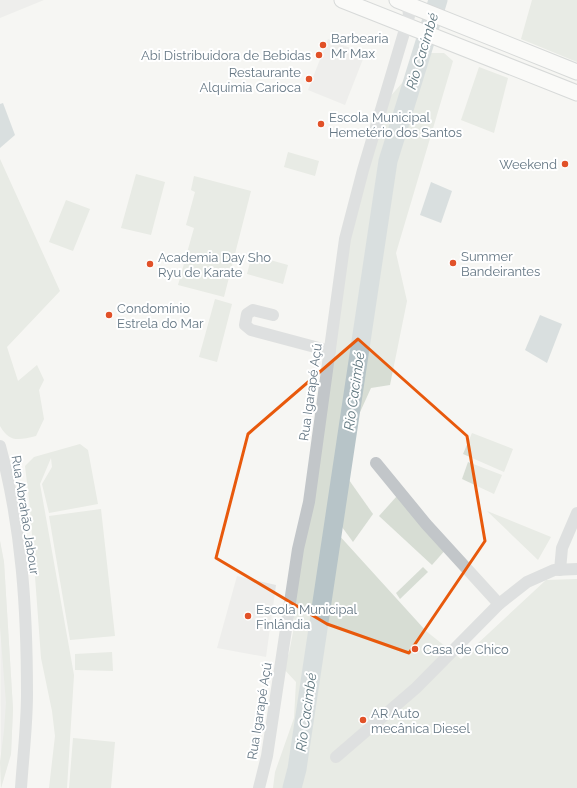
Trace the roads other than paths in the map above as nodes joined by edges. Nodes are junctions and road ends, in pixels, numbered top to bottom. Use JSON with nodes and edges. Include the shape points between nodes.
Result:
{"nodes":[{"id":1,"x":342,"y":0,"type":"edge"},
{"id":2,"x":404,"y":2,"type":"edge"},
{"id":3,"x":412,"y":27,"type":"junction"},
{"id":4,"x":577,"y":72,"type":"edge"},
{"id":5,"x":577,"y":93,"type":"edge"},
{"id":6,"x":273,"y":315,"type":"dead end"},
{"id":7,"x":330,"y":351,"type":"junction"},
{"id":8,"x":0,"y":446,"type":"edge"},
{"id":9,"x":376,"y":463,"type":"dead end"},
{"id":10,"x":577,"y":513,"type":"edge"},
{"id":11,"x":570,"y":569,"type":"edge"},
{"id":12,"x":499,"y":604,"type":"junction"},
{"id":13,"x":23,"y":756,"type":"junction"},
{"id":14,"x":336,"y":757,"type":"dead end"},
{"id":15,"x":13,"y":788,"type":"edge"},
{"id":16,"x":21,"y":788,"type":"edge"},
{"id":17,"x":259,"y":788,"type":"edge"}],
"edges":[{"from":1,"to":3,"type":"main road"},
{"from":2,"to":3,"type":"street","name":"Rua Igarapé Açú"},
{"from":2,"to":4,"type":"main road"},
{"from":3,"to":5,"type":"main road"},
{"from":3,"to":7,"type":"street","name":"Rua Igarapé Açú","via":[[363,170],[345,239]]},
{"from":6,"to":7,"type":"street","via":[[253,310],[247,314],[245,326],[250,330]]},
{"from":7,"to":17,"type":"street","name":"Rua Igarapé Açú","via":[[309,502],[298,549],[267,756]]},
{"from":8,"to":13,"type":"street","name":"Rua Abrahão Jabour","via":[[12,500],[22,567],[27,695]]},
{"from":9,"to":12,"type":"street","via":[[426,524]]},
{"from":10,"to":11,"type":"street","via":[[567,538]]},
{"from":11,"to":12,"type":"street","via":[[542,574],[527,582]]},
{"from":12,"to":14,"type":"street","via":[[416,688]]},
{"from":13,"to":15,"type":"street","name":"Rua Abrahão Jabour"},
{"from":13,"to":16,"type":"street","name":"Rua Abrahão Jabour"}]}
